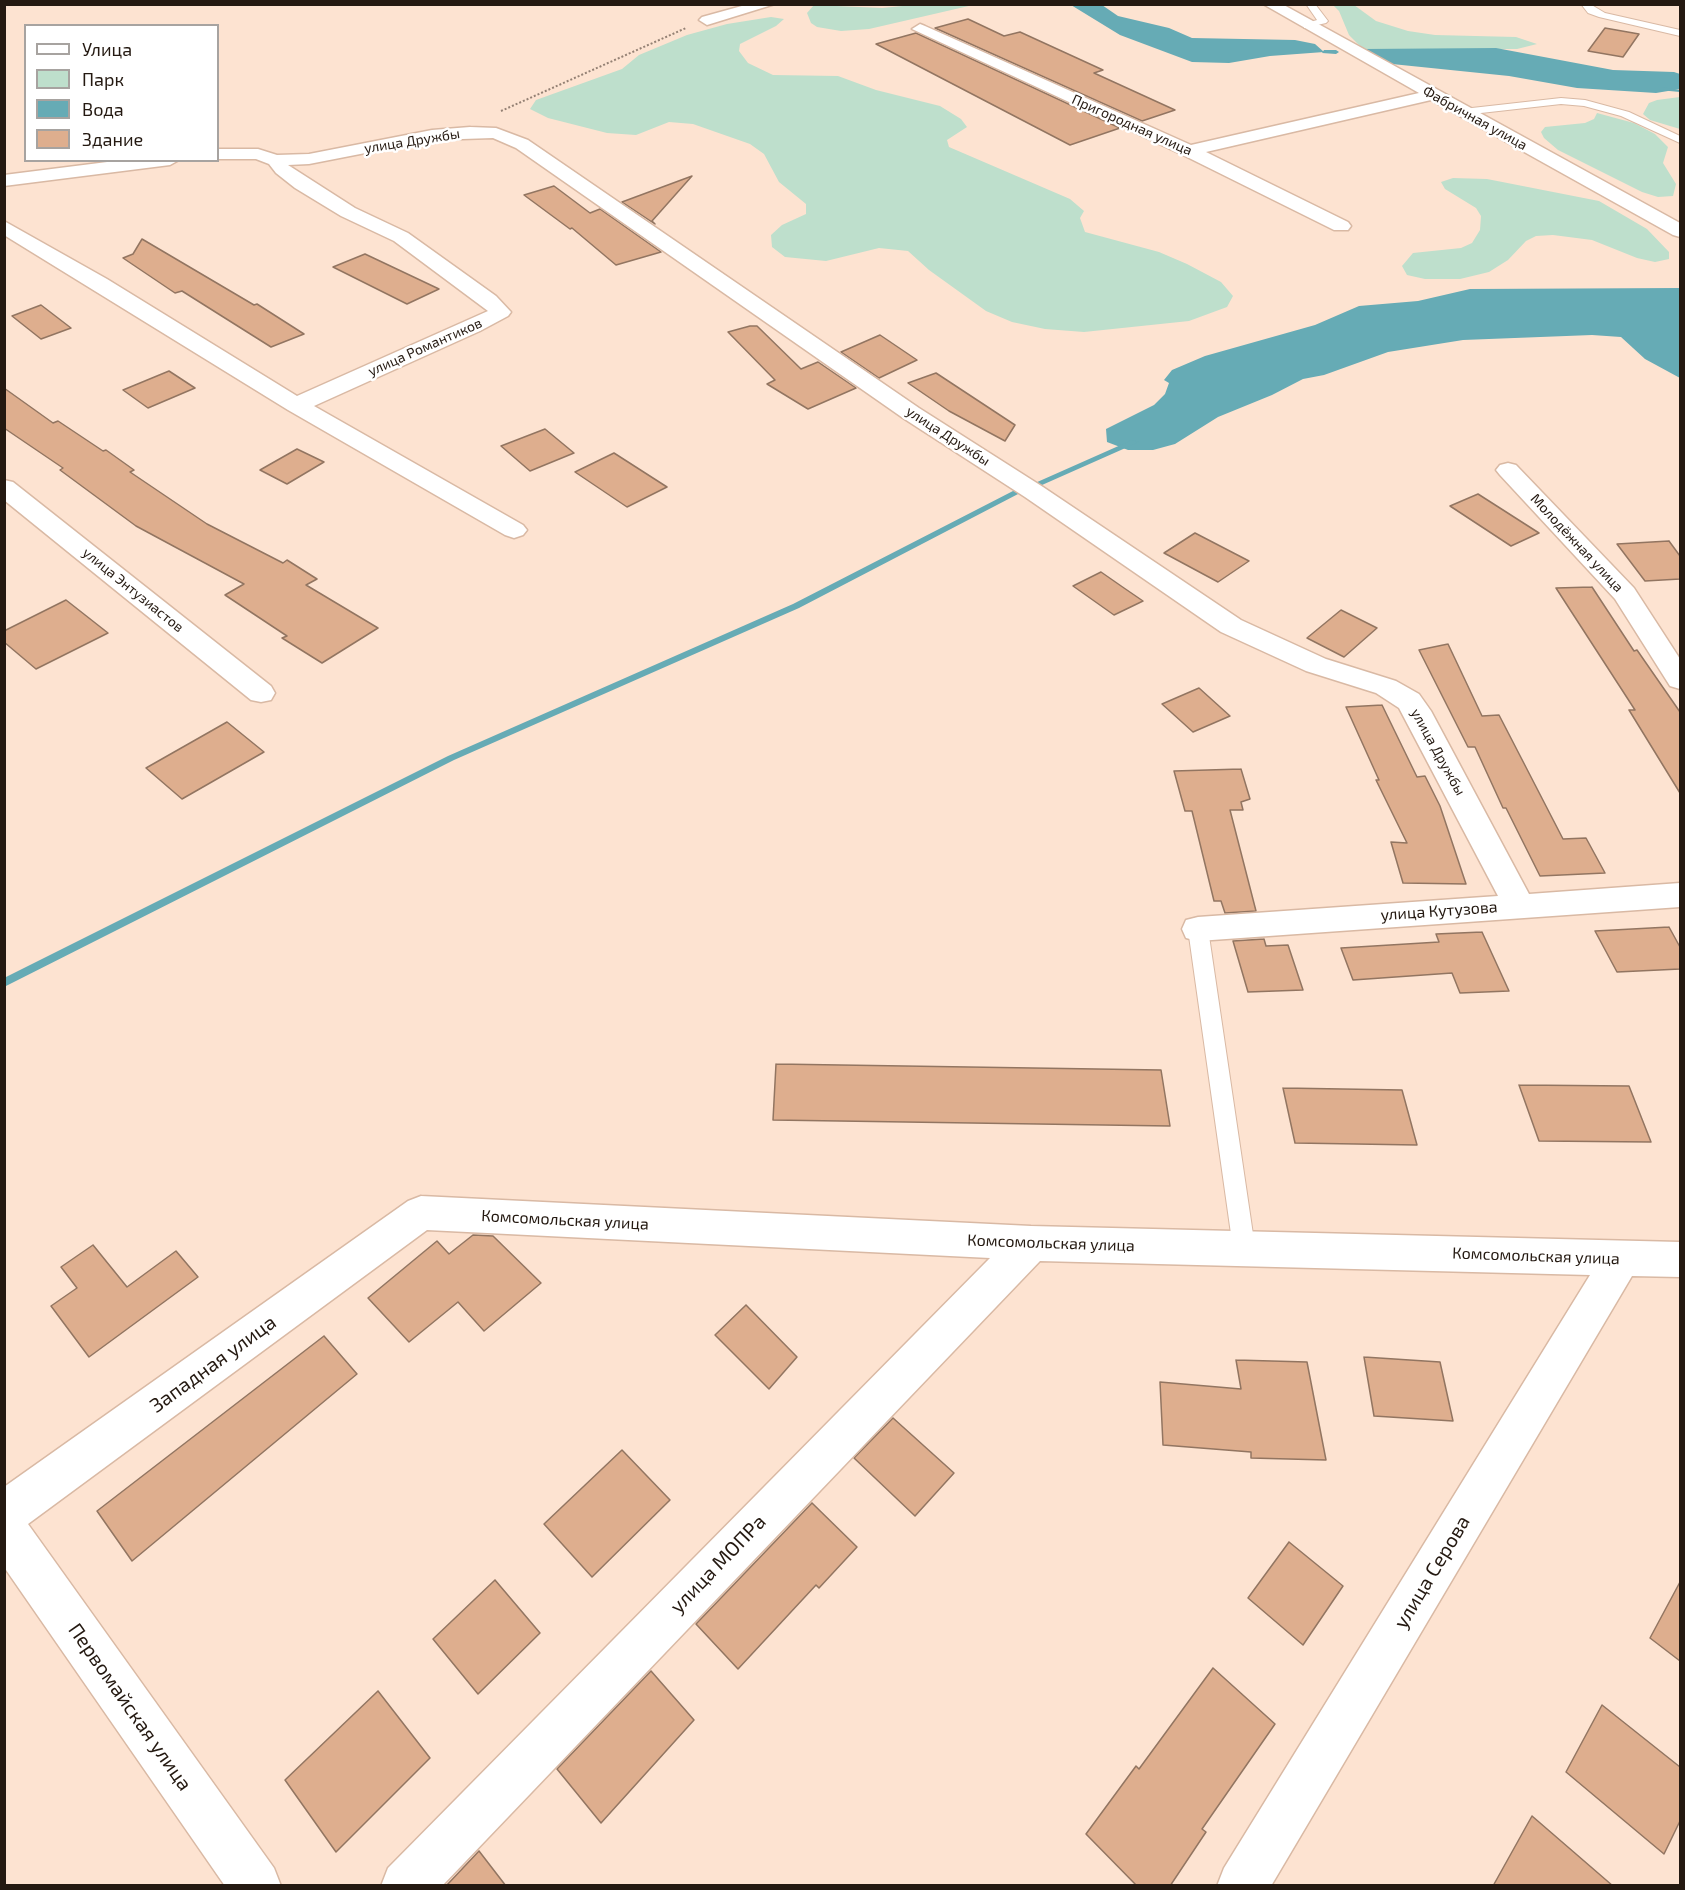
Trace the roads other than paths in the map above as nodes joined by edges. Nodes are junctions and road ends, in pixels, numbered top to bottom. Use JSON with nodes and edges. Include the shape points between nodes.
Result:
{"nodes":[{"id":1,"x":768,"y":4,"type":"edge"},
{"id":2,"x":1270,"y":4,"type":"edge"},
{"id":3,"x":1310,"y":4,"type":"edge"},
{"id":4,"x":1585,"y":4,"type":"edge"},
{"id":5,"x":707,"y":20,"type":"road end"},
{"id":6,"x":1307,"y":26,"type":"junction"},
{"id":7,"x":920,"y":29,"type":"dead end"},
{"id":8,"x":1680,"y":33,"type":"edge"},
{"id":9,"x":1432,"y":94,"type":"junction"},
{"id":10,"x":1463,"y":112,"type":"junction"},
{"id":11,"x":1680,"y":140,"type":"edge"},
{"id":12,"x":1189,"y":151,"type":"junction"},
{"id":13,"x":219,"y":154,"type":"edge"},
{"id":14,"x":276,"y":160,"type":"junction"},
{"id":15,"x":154,"y":162,"type":"edge"},
{"id":16,"x":4,"y":181,"type":"edge"},
{"id":17,"x":4,"y":226,"type":"edge"},
{"id":18,"x":1341,"y":226,"type":"dead end"},
{"id":19,"x":1680,"y":231,"type":"edge"},
{"id":20,"x":296,"y":405,"type":"junction"},
{"id":21,"x":1508,"y":470,"type":"dead end"},
{"id":22,"x":4,"y":487,"type":"edge"},
{"id":23,"x":514,"y":530,"type":"dead end"},
{"id":24,"x":1680,"y":680,"type":"edge"},
{"id":25,"x":261,"y":693,"type":"dead end"},
{"id":26,"x":1680,"y":895,"type":"edge"},
{"id":27,"x":1519,"y":905,"type":"junction"},
{"id":28,"x":1198,"y":929,"type":"joint"},
{"id":29,"x":421,"y":1213,"type":"joint"},
{"id":30,"x":1031,"y":1243,"type":"junction"},
{"id":31,"x":1244,"y":1248,"type":"junction"},
{"id":32,"x":1622,"y":1258,"type":"junction"},
{"id":33,"x":1680,"y":1260,"type":"edge"},
{"id":34,"x":4,"y":1515,"type":"edge"},
{"id":35,"x":4,"y":1528,"type":"edge"},
{"id":36,"x":256,"y":1886,"type":"edge"},
{"id":37,"x":405,"y":1886,"type":"edge"},
{"id":38,"x":1242,"y":1886,"type":"edge"}],
"edges":[{"from":1,"to":5,"type":"street"},
{"from":2,"to":6,"type":"street","name":"Фабричная улица"},
{"from":3,"to":6,"type":"lane","via":[[1323,21]]},
{"from":4,"to":8,"type":"lane","via":[[1602,15]]},
{"from":6,"to":9,"type":"street","name":"Фабричная улица"},
{"from":7,"to":12,"type":"street","name":"Пригородная улица"},
{"from":9,"to":10,"type":"street","name":"Фабричная улица"},
{"from":9,"to":12,"type":"street"},
{"from":10,"to":11,"type":"lane","via":[[1561,101],[1586,103],[1625,114]]},
{"from":10,"to":19,"type":"street","name":"Фабричная улица"},
{"from":12,"to":18,"type":"street","name":"Пригородная улица"},
{"from":13,"to":14,"type":"street","name":"улица Дружбы","via":[[258,154]]},
{"from":14,"to":20,"type":"street","name":"улица Романтиков","via":[[282,169],[348,212],[401,237],[501,312]]},
{"from":14,"to":27,"type":"street","name":"улица Дружбы","via":[[309,159],[432,135],[470,132],[496,133],[522,144],[1231,626],[1316,665],[1386,687],[1409,701],[1418,711]]},
{"from":15,"to":16,"type":"street"},
{"from":17,"to":20,"type":"street"},
{"from":20,"to":23,"type":"street"},
{"from":21,"to":24,"type":"street","name":"Молодёжная улица","via":[[1625,594]]},
{"from":22,"to":25,"type":"street","name":"улица Энтузиастов"},
{"from":26,"to":27,"type":"street","name":"улица Кутузова"},
{"from":27,"to":28,"type":"street","name":"улица Кутузова"},
{"from":28,"to":31,"type":"lane"},
{"from":29,"to":30,"type":"street","name":"Комсомольская улица"},
{"from":29,"to":34,"type":"street","name":"Западная улица"},
{"from":30,"to":31,"type":"street","name":"Комсомольская улица"},
{"from":30,"to":37,"type":"street","name":"улица МОПРа"},
{"from":31,"to":32,"type":"street","name":"Комсомольская улица"},
{"from":32,"to":33,"type":"street","name":"Комсомольская улица"},
{"from":32,"to":38,"type":"street","name":"улица Серова"},
{"from":35,"to":36,"type":"street","name":"Первомайская улица"}]}
